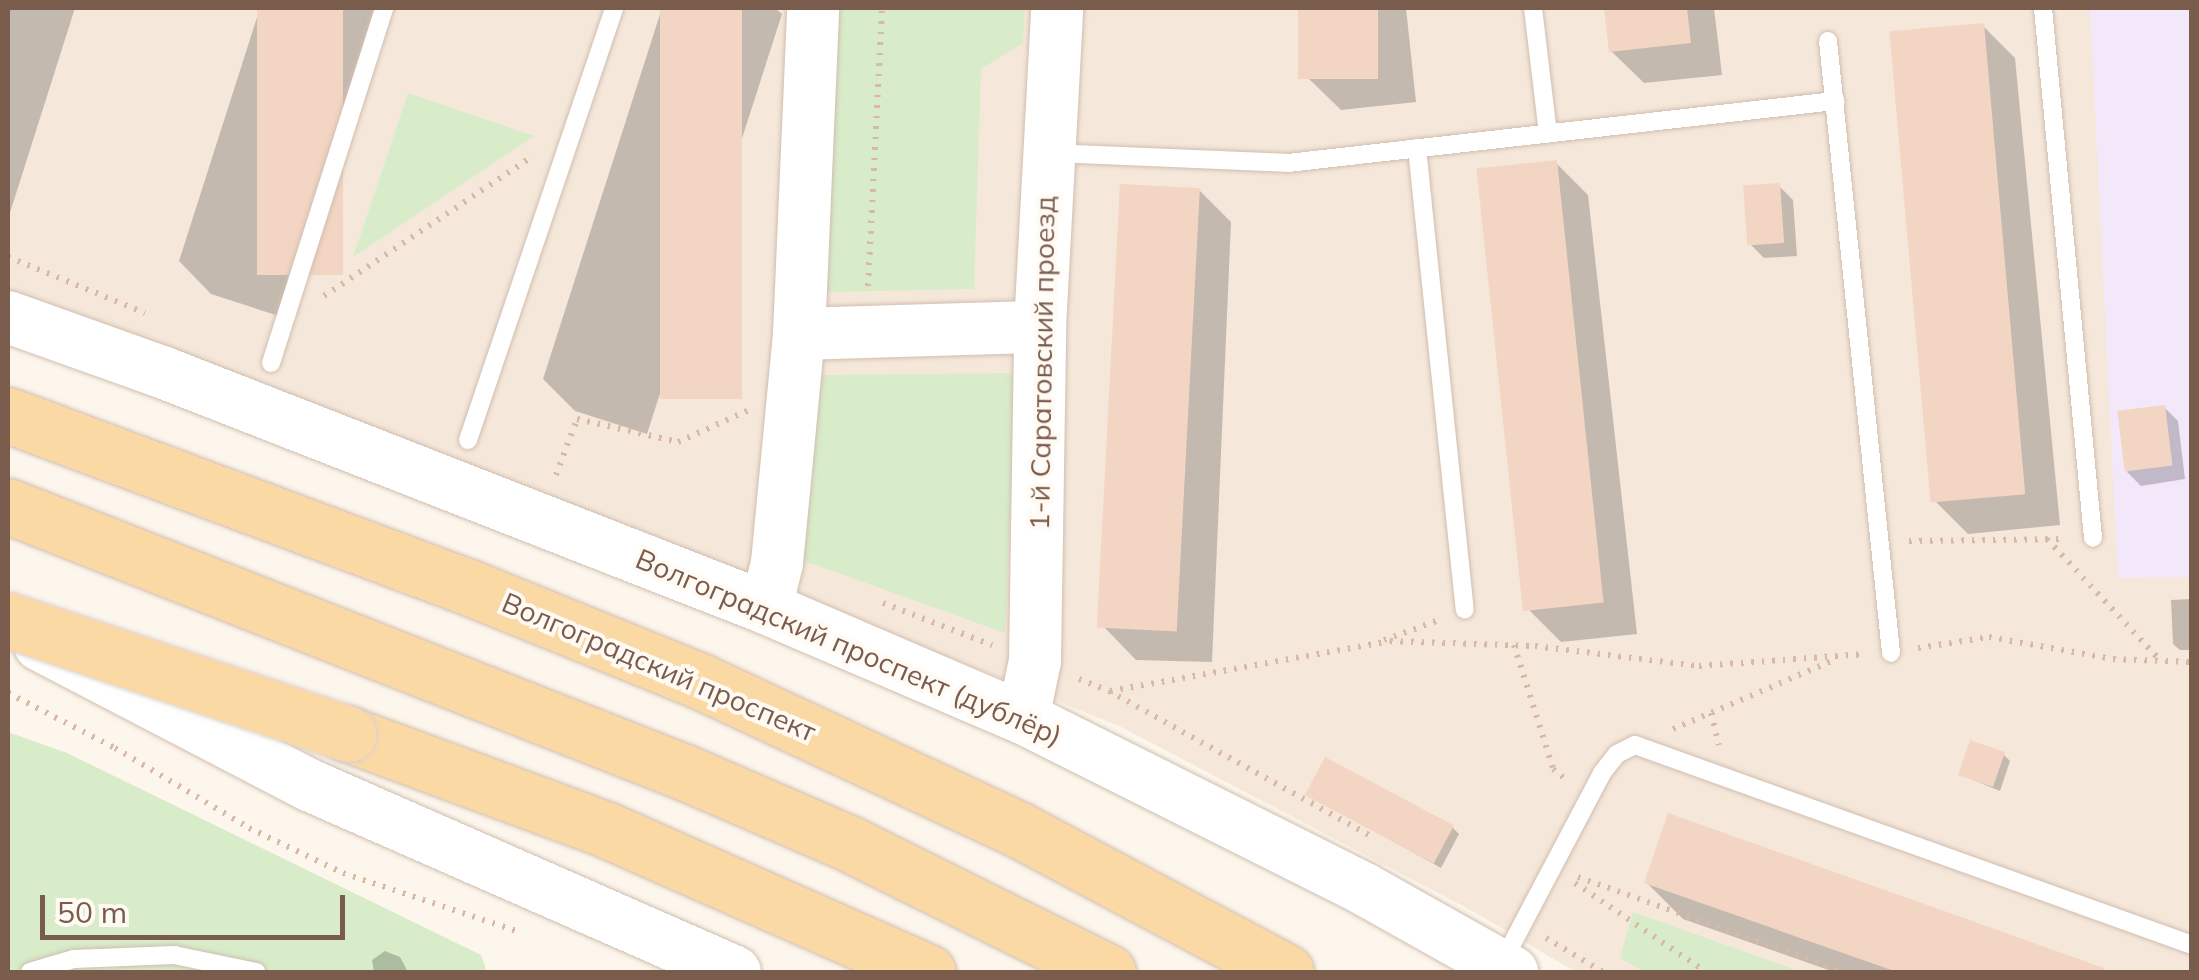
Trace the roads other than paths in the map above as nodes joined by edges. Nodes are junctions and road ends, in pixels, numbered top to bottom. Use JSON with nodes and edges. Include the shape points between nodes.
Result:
{"nodes":[{"id":1,"x":384,"y":8,"type":"edge"},
{"id":2,"x":614,"y":8,"type":"edge"},
{"id":3,"x":813,"y":8,"type":"edge"},
{"id":4,"x":1056,"y":8,"type":"edge"},
{"id":5,"x":1533,"y":8,"type":"edge"},
{"id":6,"x":2043,"y":8,"type":"edge"},
{"id":7,"x":1828,"y":40,"type":"dead end"},
{"id":8,"x":1835,"y":101,"type":"junction"},
{"id":9,"x":1548,"y":133,"type":"junction"},
{"id":10,"x":1417,"y":148,"type":"junction"},
{"id":11,"x":1046,"y":153,"type":"junction"},
{"id":12,"x":8,"y":317,"type":"edge"},
{"id":13,"x":1040,"y":327,"type":"junction"},
{"id":14,"x":798,"y":334,"type":"junction"},
{"id":15,"x":8,"y":340,"type":"edge"},
{"id":16,"x":271,"y":363,"type":"dead end"},
{"id":17,"x":162,"y":372,"type":"junction"},
{"id":18,"x":8,"y":415,"type":"edge"},
{"id":19,"x":468,"y":440,"type":"dead end"},
{"id":20,"x":8,"y":506,"type":"edge"},
{"id":21,"x":2093,"y":538,"type":"road end"},
{"id":22,"x":8,"y":598,"type":"edge"},
{"id":23,"x":766,"y":608,"type":"junction"},
{"id":24,"x":1465,"y":610,"type":"road end"},
{"id":25,"x":8,"y":624,"type":"edge"},
{"id":26,"x":1891,"y":653,"type":"road end"},
{"id":27,"x":121,"y":691,"type":"junction"},
{"id":28,"x":1023,"y":718,"type":"junction"},
{"id":29,"x":2192,"y":945,"type":"edge"},
{"id":30,"x":1512,"y":954,"type":"edge"},
{"id":31,"x":30,"y":972,"type":"edge"},
{"id":32,"x":256,"y":972,"type":"edge"},
{"id":33,"x":735,"y":972,"type":"edge"},
{"id":34,"x":928,"y":972,"type":"edge"},
{"id":35,"x":1108,"y":972,"type":"edge"},
{"id":36,"x":1286,"y":972,"type":"edge"}],
"edges":[{"from":1,"to":16,"type":"lane"},
{"from":2,"to":19,"type":"lane"},
{"from":3,"to":14,"type":"main road"},
{"from":4,"to":11,"type":"main road","name":"1-й Саратовский проезд"},
{"from":5,"to":9,"type":"lane"},
{"from":6,"to":21,"type":"lane"},
{"from":7,"to":8,"type":"lane"},
{"from":8,"to":9,"type":"lane"},
{"from":8,"to":26,"type":"lane"},
{"from":9,"to":10,"type":"lane"},
{"from":10,"to":11,"type":"lane","via":[[1288,163]]},
{"from":10,"to":24,"type":"lane"},
{"from":11,"to":13,"type":"main road","name":"1-й Саратовский проезд"},
{"from":12,"to":17,"type":"main road","name":"Волгоградский проспект (дублёр)"},
{"from":13,"to":14,"type":"main road"},
{"from":13,"to":28,"type":"main road","name":"1-й Саратовский проезд","via":[[1035,662]]},
{"from":14,"to":23,"type":"main road","via":[[777,562]]},
{"from":15,"to":17,"type":"main road","name":"Волгоградский проспект (дублёр)"},
{"from":17,"to":23,"type":"main road","name":"Волгоградский проспект (дублёр)"},
{"from":18,"to":36,"type":"main road","name":"Волгоградский проспект","via":[[471,588],[700,682],[1021,832]]},
{"from":20,"to":35,"type":"main road","via":[[684,772],[850,844]]},
{"from":22,"to":27,"type":"main road"},
{"from":23,"to":28,"type":"main road","name":"Волгоградский проспект (дублёр)"},
{"from":25,"to":27,"type":"main road"},
{"from":25,"to":34,"type":"main road","bridge":true,"via":[[348,734],[607,830]]},
{"from":27,"to":33,"type":"main road","via":[[308,786]]},
{"from":28,"to":30,"type":"main road","name":"Волгоградский проспект (дублёр)"},
{"from":29,"to":30,"type":"lane","via":[[1635,745],[1617,754],[1591,798]]},
{"from":31,"to":32,"type":"lane","via":[[74,960],[174,955]]}]}
